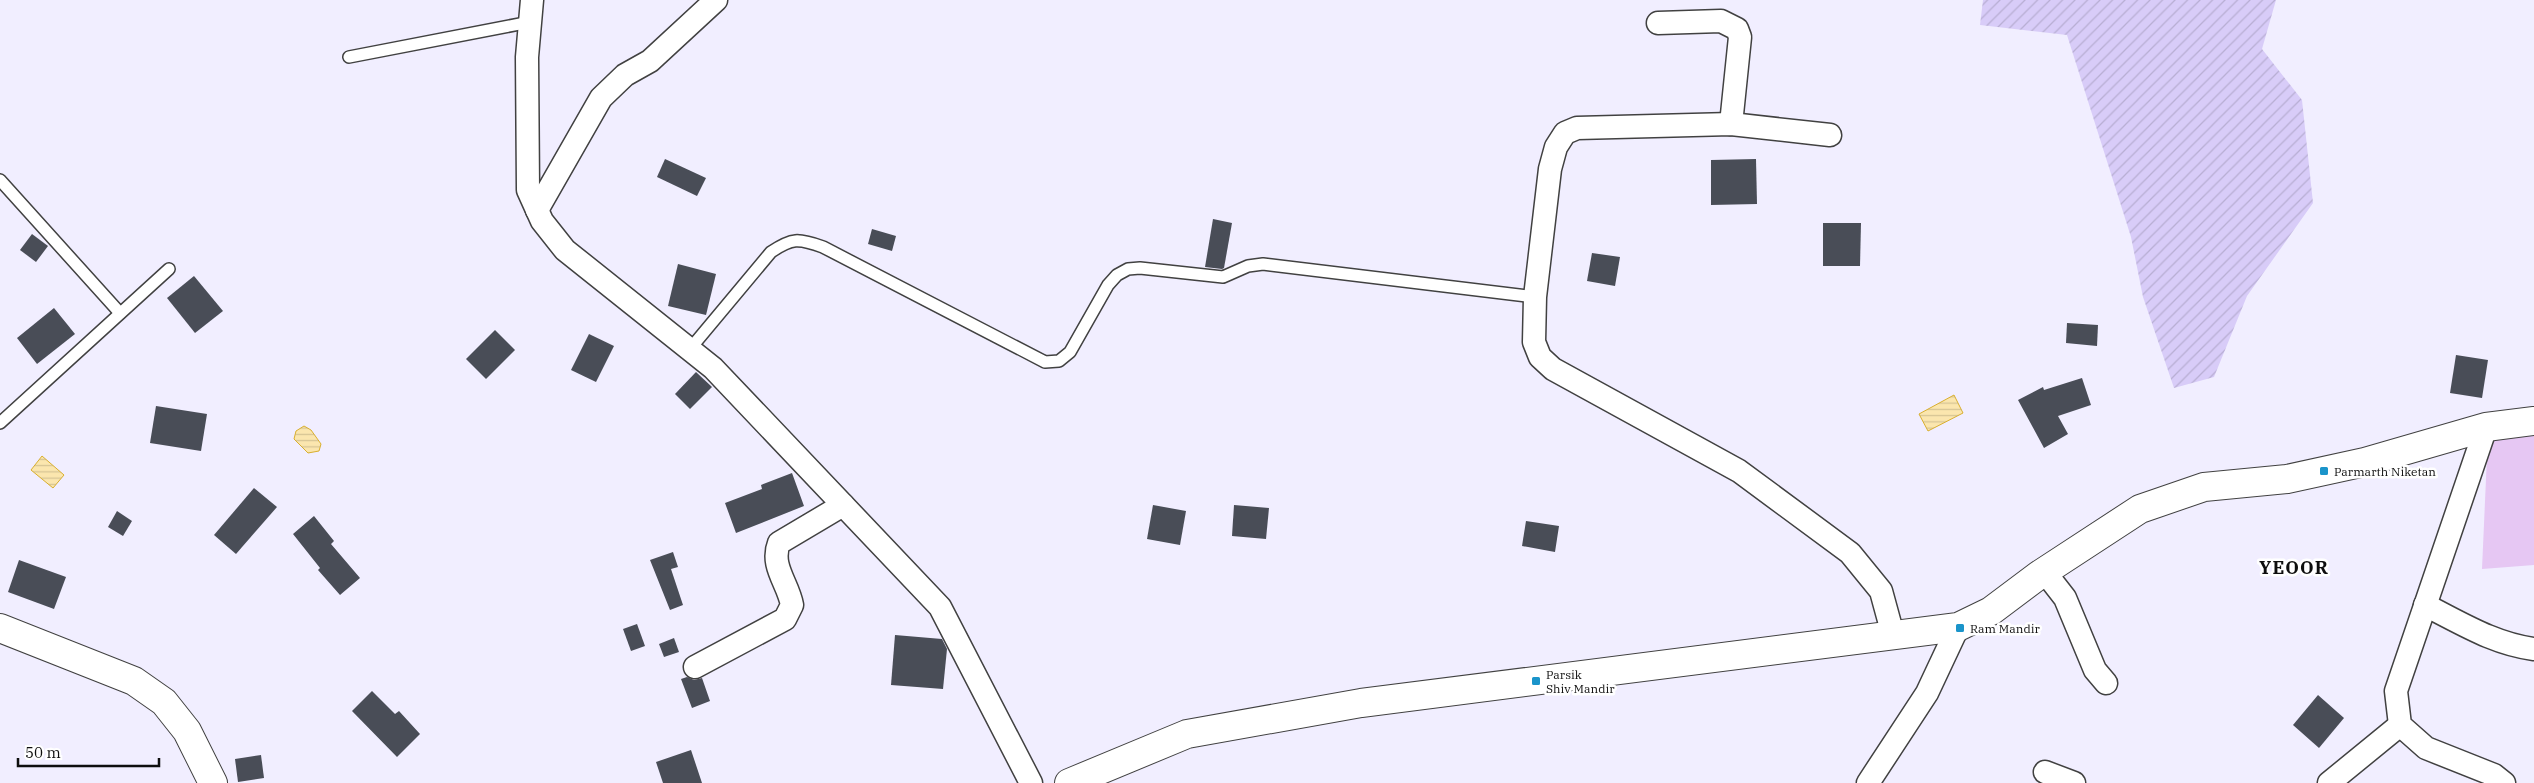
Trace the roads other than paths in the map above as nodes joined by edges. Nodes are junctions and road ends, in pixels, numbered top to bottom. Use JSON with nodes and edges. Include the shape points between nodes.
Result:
{"nodes":[{"id":1,"x":532,"y":0,"type":"edge"},
{"id":2,"x":716,"y":0,"type":"edge"},
{"id":3,"x":530,"y":22,"type":"junction"},
{"id":4,"x":1658,"y":23,"type":"dead end"},
{"id":5,"x":349,"y":57,"type":"dead end"},
{"id":6,"x":1731,"y":124,"type":"junction"},
{"id":7,"x":1830,"y":135,"type":"dead end"},
{"id":8,"x":0,"y":180,"type":"edge"},
{"id":9,"x":537,"y":210,"type":"junction"},
{"id":10,"x":169,"y":269,"type":"dead end"},
{"id":11,"x":1535,"y":297,"type":"junction"},
{"id":12,"x":120,"y":314,"type":"junction"},
{"id":13,"x":690,"y":350,"type":"junction"},
{"id":14,"x":2534,"y":421,"type":"edge"},
{"id":15,"x":0,"y":423,"type":"edge"},
{"id":16,"x":2486,"y":427,"type":"junction"},
{"id":17,"x":843,"y":505,"type":"junction"},
{"id":18,"x":2044,"y":571,"type":"junction"},
{"id":19,"x":2425,"y":605,"type":"junction"},
{"id":20,"x":1958,"y":627,"type":"junction"},
{"id":21,"x":0,"y":628,"type":"edge"},
{"id":22,"x":1893,"y":635,"type":"junction"},
{"id":23,"x":2534,"y":649,"type":"edge"},
{"id":24,"x":695,"y":667,"type":"dead end"},
{"id":25,"x":2106,"y":683,"type":"dead end"},
{"id":26,"x":2400,"y":725,"type":"junction"},
{"id":27,"x":2045,"y":772,"type":"dead end"},
{"id":28,"x":213,"y":783,"type":"edge"},
{"id":29,"x":1031,"y":783,"type":"edge"},
{"id":30,"x":1069,"y":783,"type":"edge"},
{"id":31,"x":1868,"y":783,"type":"edge"},
{"id":32,"x":2074,"y":783,"type":"edge"},
{"id":33,"x":2329,"y":783,"type":"edge"},
{"id":34,"x":2504,"y":783,"type":"edge"}],
"edges":[{"from":1,"to":3,"type":"street"},
{"from":2,"to":9,"type":"street","via":[[650,61],[625,75],[601,98]]},
{"from":3,"to":5,"type":"lane"},
{"from":3,"to":9,"type":"street","via":[[527,57],[528,190]]},
{"from":4,"to":6,"type":"street","via":[[1721,21],[1737,29],[1740,37]]},
{"from":6,"to":7,"type":"street"},
{"from":6,"to":11,"type":"street","via":[[1577,128],[1565,133],[1556,147],[1550,169]]},
{"from":8,"to":12,"type":"lane"},
{"from":9,"to":13,"type":"street","via":[[564,250]]},
{"from":10,"to":12,"type":"lane"},
{"from":11,"to":13,"type":"lane","via":[[1264,264],[1248,266],[1223,276],[1128,269],[1108,285],[1070,352],[1059,361],[1045,362],[822,247],[805,240],[788,241],[771,252]]},
{"from":11,"to":22,"type":"street","via":[[1534,342],[1540,357],[1553,369],[1739,471],[1850,553],[1881,591]]},
{"from":12,"to":15,"type":"lane"},
{"from":13,"to":17,"type":"street","via":[[713,368]]},
{"from":14,"to":16,"type":"street"},
{"from":16,"to":18,"type":"street","via":[[2365,462],[2286,479],[2204,487],[2140,509]]},
{"from":16,"to":19,"type":"street"},
{"from":17,"to":24,"type":"street","via":[[779,543],[776,563],[792,605],[785,619]]},
{"from":17,"to":29,"type":"street","via":[[940,607]]},
{"from":18,"to":20,"type":"street","via":[[1991,611]]},
{"from":18,"to":25,"type":"street","via":[[2066,598],[2094,670]]},
{"from":19,"to":23,"type":"street","via":[[2498,641]]},
{"from":19,"to":26,"type":"street","via":[[2396,691]]},
{"from":20,"to":22,"type":"street"},
{"from":20,"to":31,"type":"street","via":[[1926,693]]},
{"from":21,"to":28,"type":"street","via":[[134,681],[164,702],[187,731]]},
{"from":22,"to":30,"type":"street","via":[[1361,703],[1187,734]]},
{"from":26,"to":33,"type":"street"},
{"from":26,"to":34,"type":"street","via":[[2426,748],[2494,775]]},
{"from":27,"to":32,"type":"street"}]}
